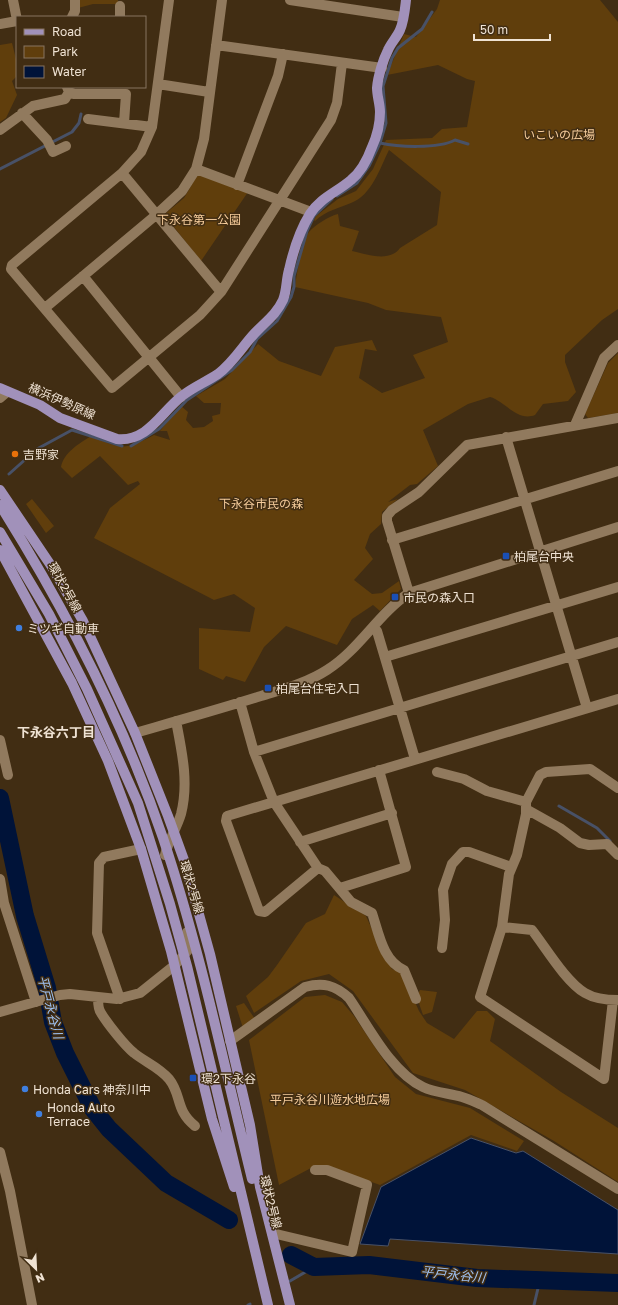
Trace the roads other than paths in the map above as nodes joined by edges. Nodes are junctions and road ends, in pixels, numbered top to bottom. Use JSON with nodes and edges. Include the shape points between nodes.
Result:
{"nodes":[{"id":1,"x":13,"y":0,"type":"edge"},
{"id":2,"x":75,"y":0,"type":"edge"},
{"id":3,"x":169,"y":0,"type":"edge"},
{"id":4,"x":222,"y":0,"type":"edge"},
{"id":5,"x":290,"y":0,"type":"edge"},
{"id":6,"x":406,"y":0,"type":"edge"},
{"id":7,"x":120,"y":6,"type":"dead end"},
{"id":8,"x":16,"y":16,"type":"edge"},
{"id":9,"x":72,"y":16,"type":"edge"},
{"id":10,"x":120,"y":16,"type":"edge"},
{"id":11,"x":403,"y":17,"type":"junction"},
{"id":12,"x":16,"y":20,"type":"edge"},
{"id":13,"x":0,"y":24,"type":"edge"},
{"id":14,"x":216,"y":45,"type":"junction"},
{"id":15,"x":283,"y":54,"type":"junction"},
{"id":16,"x":342,"y":63,"type":"junction"},
{"id":17,"x":382,"y":68,"type":"junction"},
{"id":18,"x":158,"y":84,"type":"junction"},
{"id":19,"x":68,"y":90,"type":"edge"},
{"id":20,"x":119,"y":90,"type":"edge"},
{"id":21,"x":209,"y":92,"type":"junction"},
{"id":22,"x":22,"y":113,"type":"junction"},
{"id":23,"x":88,"y":119,"type":"dead end"},
{"id":24,"x":124,"y":123,"type":"junction"},
{"id":25,"x":152,"y":127,"type":"junction"},
{"id":26,"x":0,"y":130,"type":"edge"},
{"id":27,"x":66,"y":146,"type":"dead end"},
{"id":28,"x":196,"y":169,"type":"junction"},
{"id":29,"x":122,"y":173,"type":"junction"},
{"id":30,"x":237,"y":185,"type":"junction"},
{"id":31,"x":279,"y":201,"type":"junction"},
{"id":32,"x":311,"y":212,"type":"junction"},
{"id":33,"x":156,"y":215,"type":"junction"},
{"id":34,"x":83,"y":276,"type":"junction"},
{"id":35,"x":221,"y":292,"type":"junction"},
{"id":36,"x":45,"y":308,"type":"junction"},
{"id":37,"x":618,"y":345,"type":"edge"},
{"id":38,"x":149,"y":358,"type":"junction"},
{"id":39,"x":2,"y":393,"type":"edge"},
{"id":40,"x":181,"y":397,"type":"junction"},
{"id":41,"x":618,"y":418,"type":"edge"},
{"id":42,"x":575,"y":425,"type":"junction"},
{"id":43,"x":506,"y":437,"type":"junction"},
{"id":44,"x":618,"y":471,"type":"edge"},
{"id":45,"x":0,"y":490,"type":"edge"},
{"id":46,"x":524,"y":499,"type":"junction"},
{"id":47,"x":0,"y":506,"type":"edge"},
{"id":48,"x":618,"y":527,"type":"edge"},
{"id":49,"x":0,"y":532,"type":"edge"},
{"id":50,"x":392,"y":540,"type":"junction"},
{"id":51,"x":0,"y":550,"type":"edge"},
{"id":52,"x":540,"y":551,"type":"junction"},
{"id":53,"x":618,"y":587,"type":"edge"},
{"id":54,"x":409,"y":593,"type":"junction"},
{"id":55,"x":556,"y":606,"type":"junction"},
{"id":56,"x":373,"y":628,"type":"junction"},
{"id":57,"x":618,"y":642,"type":"edge"},
{"id":58,"x":572,"y":656,"type":"junction"},
{"id":59,"x":385,"y":657,"type":"junction"},
{"id":60,"x":618,"y":699,"type":"edge"},
{"id":61,"x":240,"y":702,"type":"junction"},
{"id":62,"x":400,"y":708,"type":"junction"},
{"id":63,"x":587,"y":708,"type":"junction"},
{"id":64,"x":176,"y":721,"type":"junction"},
{"id":65,"x":135,"y":733,"type":"junction"},
{"id":66,"x":0,"y":740,"type":"edge"},
{"id":67,"x":254,"y":752,"type":"junction"},
{"id":68,"x":415,"y":759,"type":"junction"},
{"id":69,"x":380,"y":770,"type":"junction"},
{"id":70,"x":437,"y":772,"type":"dead end"},
{"id":71,"x":8,"y":775,"type":"dead end"},
{"id":72,"x":618,"y":788,"type":"edge"},
{"id":73,"x":274,"y":802,"type":"junction"},
{"id":74,"x":526,"y":805,"type":"junction"},
{"id":75,"x":392,"y":813,"type":"junction"},
{"id":76,"x":300,"y":842,"type":"junction"},
{"id":77,"x":141,"y":850,"type":"junction"},
{"id":78,"x":618,"y":854,"type":"edge"},
{"id":79,"x":511,"y":867,"type":"junction"},
{"id":80,"x":318,"y":868,"type":"junction"},
{"id":81,"x":0,"y":879,"type":"edge"},
{"id":82,"x":340,"y":888,"type":"junction"},
{"id":83,"x":502,"y":927,"type":"junction"},
{"id":84,"x":442,"y":948,"type":"dead end"},
{"id":85,"x":175,"y":965,"type":"junction"},
{"id":86,"x":98,"y":998,"type":"junction"},
{"id":87,"x":120,"y":999,"type":"junction"},
{"id":88,"x":416,"y":999,"type":"dead end"},
{"id":89,"x":615,"y":1000,"type":"edge"},
{"id":90,"x":38,"y":1001,"type":"junction"},
{"id":91,"x":0,"y":1012,"type":"edge"},
{"id":92,"x":230,"y":1041,"type":"junction"},
{"id":93,"x":195,"y":1126,"type":"dead end"},
{"id":94,"x":0,"y":1152,"type":"edge"},
{"id":95,"x":315,"y":1170,"type":"dead end"},
{"id":96,"x":618,"y":1189,"type":"edge"},
{"id":97,"x":272,"y":1233,"type":"junction"},
{"id":98,"x":32,"y":1305,"type":"edge"},
{"id":99,"x":263,"y":1305,"type":"edge"},
{"id":100,"x":268,"y":1305,"type":"edge"},
{"id":101,"x":284,"y":1305,"type":"edge"},
{"id":102,"x":290,"y":1305,"type":"edge"}],
"edges":[{"from":1,"to":8,"type":"street"},
{"from":2,"to":9,"type":"street"},
{"from":3,"to":18,"type":"street"},
{"from":4,"to":14,"type":"street"},
{"from":5,"to":11,"type":"street"},
{"from":6,"to":11,"type":"main road"},
{"from":7,"to":10,"type":"street"},
{"from":11,"to":17,"type":"main road"},
{"from":12,"to":13,"type":"street"},
{"from":14,"to":15,"type":"street"},
{"from":14,"to":21,"type":"street"},
{"from":15,"to":16,"type":"street"},
{"from":15,"to":30,"type":"street","via":[[278,76]]},
{"from":16,"to":17,"type":"street"},
{"from":16,"to":31,"type":"street","via":[[337,103],[331,120]]},
{"from":17,"to":32,"type":"main road","via":[[377,88],[379,125],[372,147],[353,179],[323,199]]},
{"from":18,"to":21,"type":"street"},
{"from":18,"to":25,"type":"street"},
{"from":19,"to":20,"type":"street"},
{"from":19,"to":22,"type":"street","via":[[65,98],[33,106]]},
{"from":20,"to":24,"type":"street","via":[[126,94]]},
{"from":21,"to":28,"type":"street","via":[[204,139]]},
{"from":22,"to":26,"type":"street"},
{"from":22,"to":27,"type":"street","via":[[47,140],[53,152]]},
{"from":23,"to":24,"type":"street"},
{"from":24,"to":25,"type":"street"},
{"from":25,"to":29,"type":"street","via":[[141,152]]},
{"from":28,"to":30,"type":"street"},
{"from":28,"to":33,"type":"street","via":[[182,191]]},
{"from":29,"to":33,"type":"street"},
{"from":29,"to":36,"type":"street","via":[[12,265],[11,269]]},
{"from":30,"to":31,"type":"street"},
{"from":31,"to":32,"type":"street"},
{"from":31,"to":35,"type":"street"},
{"from":32,"to":40,"type":"main road","via":[[304,224],[288,271],[287,288],[276,312],[230,364]]},
{"from":33,"to":34,"type":"street"},
{"from":33,"to":35,"type":"street"},
{"from":34,"to":36,"type":"street"},
{"from":34,"to":38,"type":"street"},
{"from":35,"to":38,"type":"street","via":[[200,315]]},
{"from":36,"to":38,"type":"street","via":[[112,388]]},
{"from":37,"to":42,"type":"street","via":[[604,358]]},
{"from":38,"to":40,"type":"street"},
{"from":39,"to":40,"type":"main road","name":"横浜伊勢原線","via":[[34,402],[60,418],[126,440],[156,423]]},
{"from":41,"to":42,"type":"street"},
{"from":42,"to":43,"type":"street"},
{"from":43,"to":46,"type":"street"},
{"from":43,"to":50,"type":"street","via":[[467,445],[419,492],[392,510],[387,521]]},
{"from":44,"to":46,"type":"street"},
{"from":45,"to":65,"type":"main road","via":[[52,567],[83,621]]},
{"from":46,"to":50,"type":"street"},
{"from":46,"to":52,"type":"street"},
{"from":47,"to":101,"type":"main road","name":"環状2号線","via":[[61,606],[114,713],[155,815],[177,880]]},
{"from":48,"to":52,"type":"street"},
{"from":49,"to":100,"type":"main road","via":[[48,614],[104,726],[138,803],[187,966]]},
{"from":50,"to":54,"type":"street"},
{"from":51,"to":77,"type":"main road","via":[[72,683],[108,761]]},
{"from":52,"to":54,"type":"street"},
{"from":52,"to":55,"type":"street"},
{"from":53,"to":55,"type":"street"},
{"from":54,"to":56,"type":"street","via":[[396,602]]},
{"from":55,"to":58,"type":"street"},
{"from":55,"to":59,"type":"street"},
{"from":56,"to":59,"type":"street","via":[[377,631]]},
{"from":56,"to":61,"type":"street","via":[[327,670],[303,682]]},
{"from":57,"to":58,"type":"street"},
{"from":58,"to":62,"type":"street"},
{"from":58,"to":63,"type":"street"},
{"from":59,"to":62,"type":"street"},
{"from":60,"to":63,"type":"street"},
{"from":61,"to":64,"type":"street"},
{"from":61,"to":67,"type":"street"},
{"from":62,"to":67,"type":"street"},
{"from":62,"to":68,"type":"street"},
{"from":63,"to":68,"type":"street"},
{"from":64,"to":65,"type":"street"},
{"from":64,"to":85,"type":"street","via":[[183,760],[185,792],[181,815],[165,853],[190,942],[189,949]]},
{"from":65,"to":92,"type":"main road","via":[[184,860],[210,954]]},
{"from":66,"to":71,"type":"street"},
{"from":67,"to":73,"type":"street"},
{"from":68,"to":69,"type":"street"},
{"from":69,"to":73,"type":"street"},
{"from":69,"to":75,"type":"street"},
{"from":70,"to":74,"type":"street","via":[[464,779],[487,791]]},
{"from":72,"to":74,"type":"street","via":[[590,770],[546,772],[540,775]]},
{"from":73,"to":76,"type":"street"},
{"from":73,"to":80,"type":"street","via":[[227,816],[226,821],[259,911],[265,912]]},
{"from":74,"to":78,"type":"street","via":[[580,843],[607,844]]},
{"from":74,"to":79,"type":"street","via":[[517,855]]},
{"from":75,"to":76,"type":"street"},
{"from":75,"to":82,"type":"street","via":[[406,867]]},
{"from":76,"to":80,"type":"street"},
{"from":77,"to":85,"type":"main road"},
{"from":77,"to":87,"type":"street","via":[[104,857],[99,863],[98,933]]},
{"from":79,"to":83,"type":"street"},
{"from":79,"to":84,"type":"street","via":[[469,852],[463,852],[452,864],[443,890],[445,920]]},
{"from":80,"to":82,"type":"street"},
{"from":81,"to":90,"type":"street","via":[[4,903]]},
{"from":82,"to":88,"type":"street","via":[[351,902],[372,914],[385,951],[395,966],[404,970]]},
{"from":83,"to":89,"type":"street","via":[[532,930],[575,986],[604,1000]]},
{"from":83,"to":89,"type":"street","via":[[480,997],[604,1079]]},
{"from":85,"to":87,"type":"street","via":[[140,993]]},
{"from":85,"to":99,"type":"main road","via":[[212,1119],[236,1194]]},
{"from":86,"to":87,"type":"street"},
{"from":86,"to":90,"type":"street","via":[[70,994]]},
{"from":86,"to":93,"type":"street","via":[[100,1012],[134,1054],[143,1058],[170,1080],[177,1093],[181,1110]]},
{"from":90,"to":91,"type":"street"},
{"from":92,"to":96,"type":"street","via":[[305,987],[316,984],[331,985],[349,998],[396,1066],[406,1076],[437,1092],[462,1097],[482,1105]]},
{"from":92,"to":97,"type":"main road"},
{"from":94,"to":98,"type":"street"},
{"from":95,"to":97,"type":"street","via":[[327,1170],[368,1185],[352,1252]]},
{"from":97,"to":102,"type":"main road"}]}
